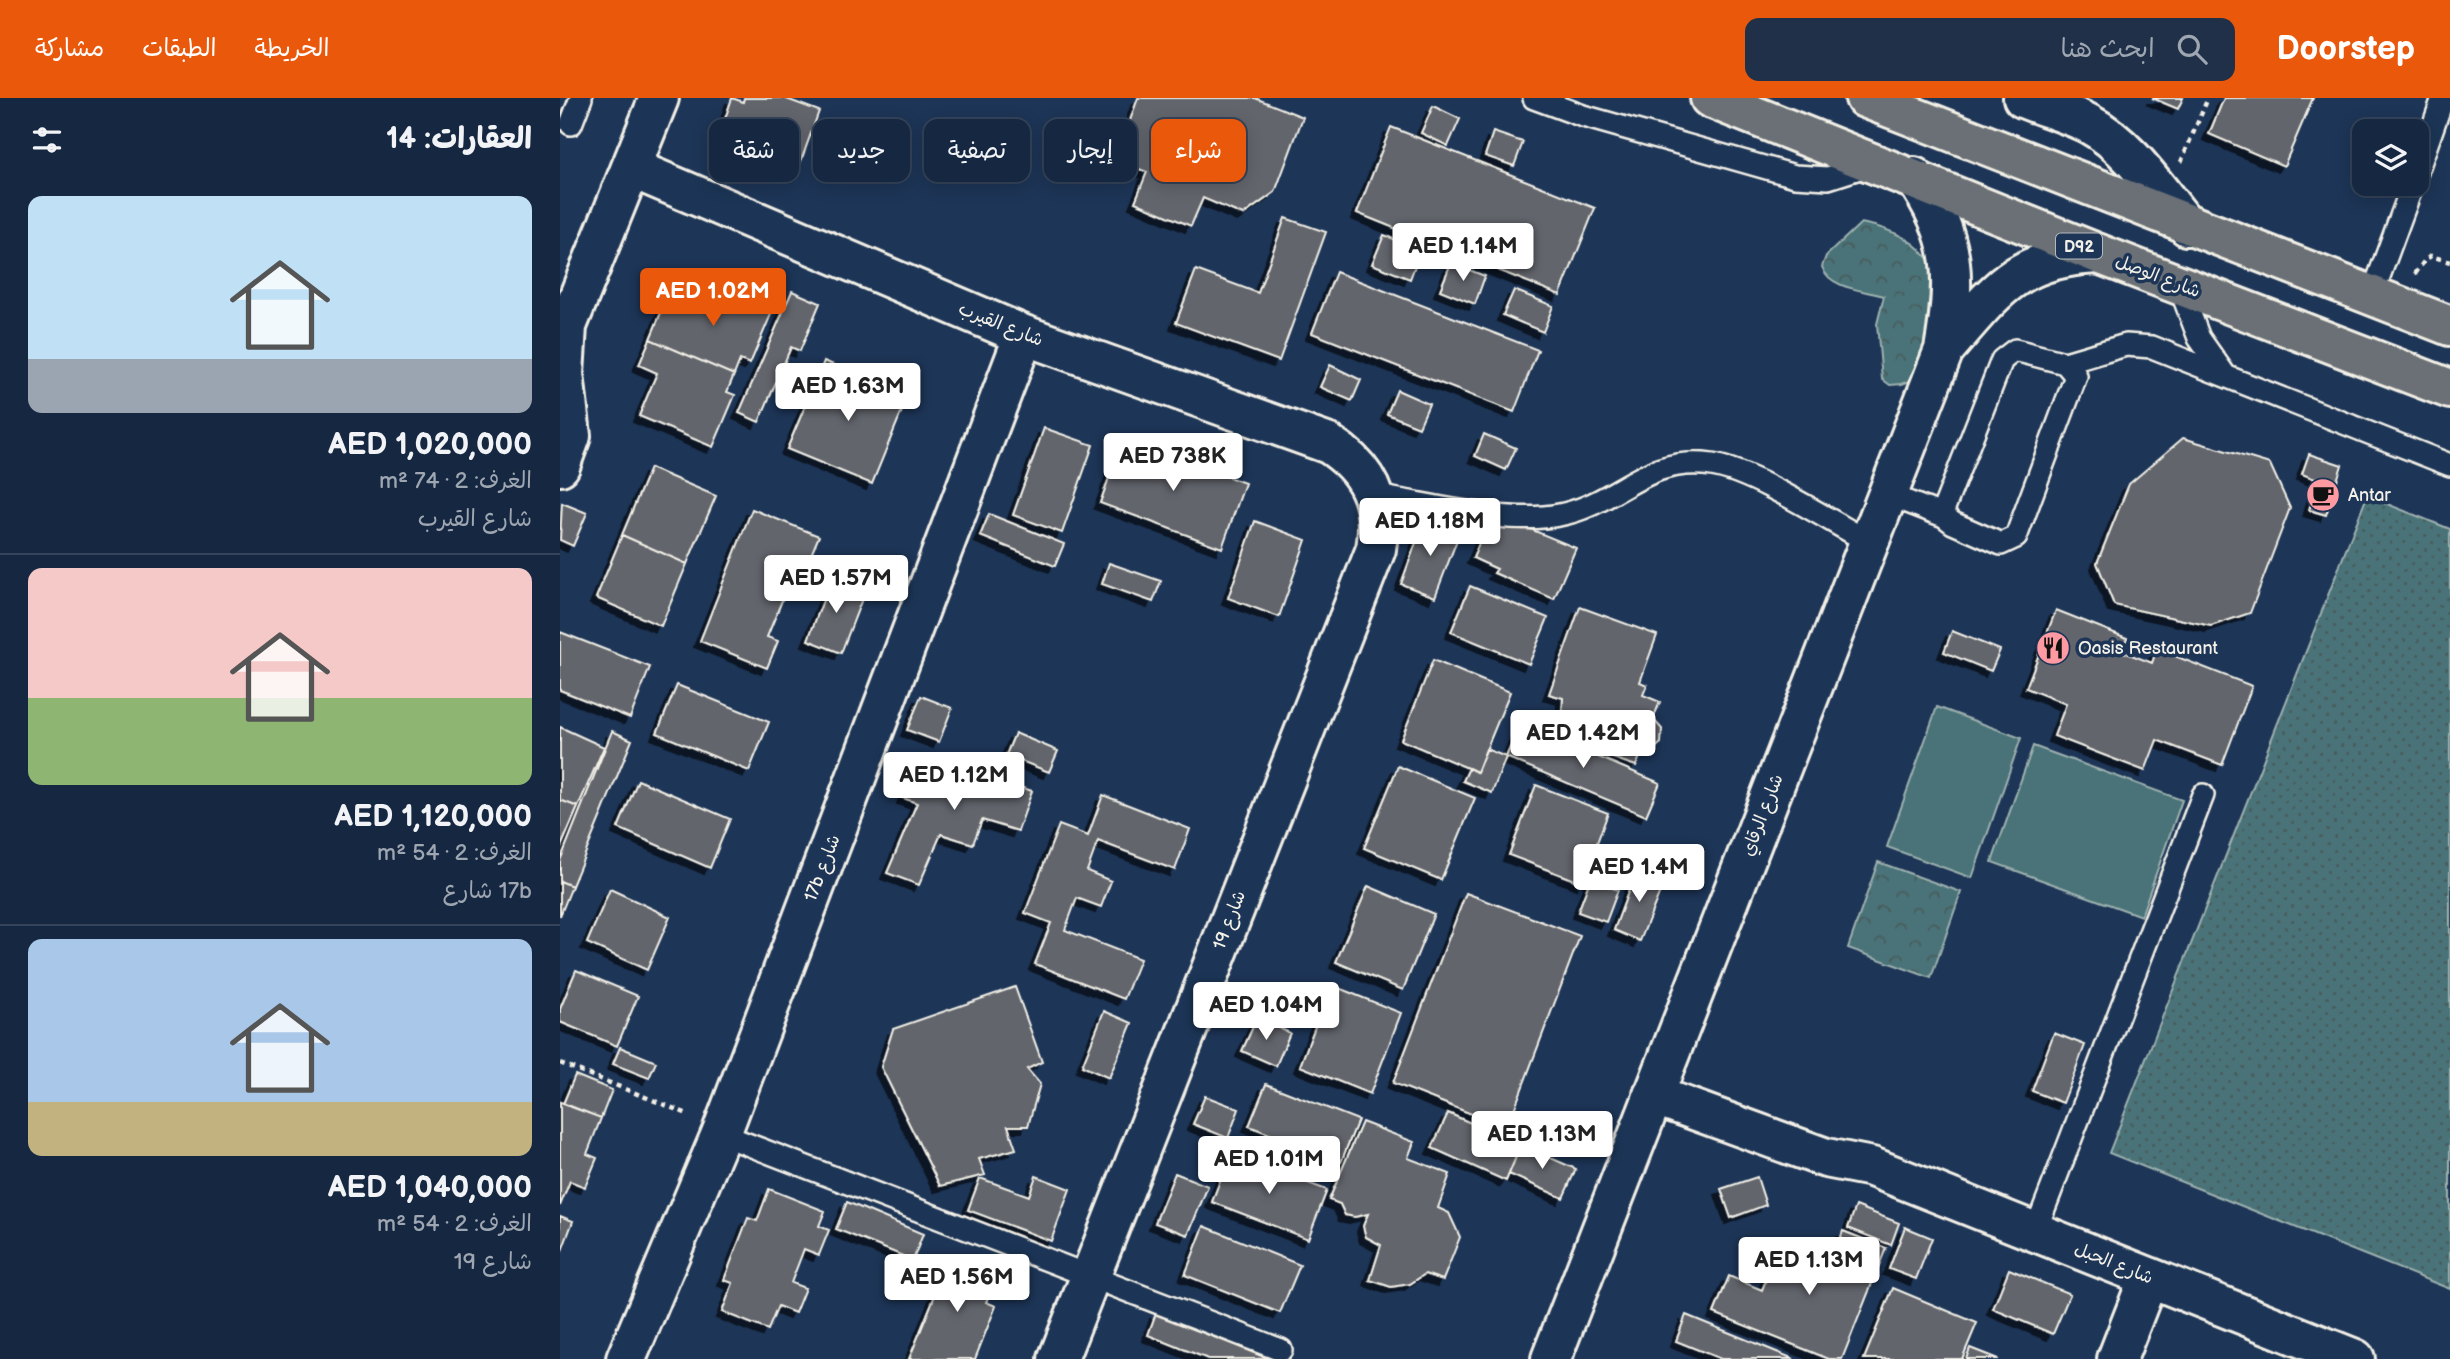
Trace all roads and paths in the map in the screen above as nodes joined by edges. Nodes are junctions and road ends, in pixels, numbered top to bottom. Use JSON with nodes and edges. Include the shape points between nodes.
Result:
{"nodes":[{"id":1,"x":581,"y":98,"type":"edge"},
{"id":2,"x":659,"y":98,"type":"edge"},
{"id":3,"x":1534,"y":98,"type":"edge"},
{"id":4,"x":1710,"y":98,"type":"edge"},
{"id":5,"x":1865,"y":98,"type":"edge"},
{"id":6,"x":2022,"y":98,"type":"edge"},
{"id":7,"x":2208,"y":98,"type":"edge"},
{"id":8,"x":2443,"y":98,"type":"edge"},
{"id":9,"x":571,"y":124,"type":"dead end"},
{"id":10,"x":2429,"y":138,"type":"edge"},
{"id":11,"x":1876,"y":163,"type":"junction"},
{"id":12,"x":631,"y":168,"type":"junction"},
{"id":13,"x":1914,"y":177,"type":"junction"},
{"id":14,"x":2147,"y":177,"type":"junction"},
{"id":15,"x":2409,"y":196,"type":"edge"},
{"id":16,"x":2187,"y":226,"type":"junction"},
{"id":17,"x":2099,"y":254,"type":"junction"},
{"id":18,"x":2179,"y":285,"type":"junction"},
{"id":19,"x":2371,"y":298,"type":"junction"},
{"id":20,"x":2450,"y":326,"type":"edge"},
{"id":21,"x":1024,"y":335,"type":"junction"},
{"id":22,"x":563,"y":339,"type":"edge"},
{"id":23,"x":1944,"y":350,"type":"junction"},
{"id":24,"x":2064,"y":363,"type":"junction"},
{"id":25,"x":2227,"y":376,"type":"junction"},
{"id":26,"x":2450,"y":389,"type":"edge"},
{"id":27,"x":2450,"y":465,"type":"edge"},
{"id":28,"x":560,"y":466,"type":"edge"},
{"id":29,"x":1371,"y":488,"type":"junction"},
{"id":30,"x":1887,"y":494,"type":"junction"},
{"id":31,"x":1944,"y":516,"type":"junction"},
{"id":32,"x":1869,"y":542,"type":"junction"},
{"id":33,"x":2203,"y":794,"type":"dead end"},
{"id":34,"x":560,"y":1063,"type":"edge"},
{"id":35,"x":1658,"y":1082,"type":"junction"},
{"id":36,"x":722,"y":1131,"type":"junction"},
{"id":37,"x":2035,"y":1232,"type":"junction"},
{"id":38,"x":1089,"y":1277,"type":"junction"},
{"id":39,"x":2149,"y":1277,"type":"junction"},
{"id":40,"x":1281,"y":1350,"type":"dead end"},
{"id":41,"x":626,"y":1359,"type":"edge"},
{"id":42,"x":1058,"y":1359,"type":"edge"},
{"id":43,"x":1551,"y":1359,"type":"edge"},
{"id":44,"x":2117,"y":1359,"type":"edge"},
{"id":45,"x":2355,"y":1359,"type":"edge"}],
"edges":[{"from":1,"to":9,"type":"lane"},
{"from":2,"to":12,"type":"street"},
{"from":3,"to":11,"type":"lane","via":[[1583,117],[1795,176],[1828,178]]},
{"from":4,"to":11,"type":"main road","name":"شارع الوصل","number":"D92"},
{"from":5,"to":16,"type":"main road"},
{"from":6,"to":14,"type":"street","via":[[2089,124],[2130,156]]},
{"from":7,"to":14,"type":"path","via":[[2179,168]]},
{"from":8,"to":10,"type":"lane"},
{"from":11,"to":13,"type":"main road","name":"شارع الوصل","number":"D92"},
{"from":12,"to":21,"type":"street","name":"شارع القيرب"},
{"from":12,"to":22,"type":"street"},
{"from":13,"to":17,"type":"main road","name":"شارع الوصل","number":"D92"},
{"from":13,"to":23,"type":"street","name":"شارع الرقاي","via":[[1939,217],[1951,262],[1951,309]]},
{"from":14,"to":16,"type":"street"},
{"from":15,"to":19,"type":"lane"},
{"from":16,"to":19,"type":"main road"},
{"from":17,"to":18,"type":"main road","name":"شارع الوصل","number":"D92"},
{"from":17,"to":23,"type":"street","name":"شارع الرقاي","via":[[2043,261],[2018,274],[1995,290]]},
{"from":18,"to":25,"type":"lane","via":[[2199,338]]},
{"from":18,"to":26,"type":"main road","name":"شارع الوصل","number":"D92"},
{"from":19,"to":20,"type":"main road"},
{"from":21,"to":29,"type":"street","name":"شارع القيرب","via":[[1329,444],[1357,465]]},
{"from":21,"to":36,"type":"street","name":"17b شارع"},
{"from":22,"to":28,"type":"street","via":[[571,421],[568,449]]},
{"from":23,"to":30,"type":"street","name":"شارع الرقاي"},
{"from":24,"to":25,"type":"lane","via":[[2137,345]]},
{"from":24,"to":31,"type":"lane","via":[[2015,350],[2002,360]]},
{"from":24,"to":31,"type":"lane","via":[[2076,376],[2075,385],[2016,537],[1996,543]]},
{"from":25,"to":27,"type":"lane"},
{"from":29,"to":32,"type":"lane","via":[[1504,516],[1560,515],[1586,508],[1649,471],[1692,463],[1736,471]]},
{"from":29,"to":38,"type":"street","name":"شارع 19","via":[[1379,513],[1376,549]]},
{"from":30,"to":31,"type":"lane"},
{"from":30,"to":32,"type":"street","name":"شارع الرقاي"},
{"from":32,"to":35,"type":"street","name":"شارع الرقاي"},
{"from":33,"to":37,"type":"lane"},
{"from":34,"to":36,"type":"path"},
{"from":35,"to":37,"type":"street","name":"شارع الحبل","via":[[1833,1143],[1872,1167]]},
{"from":35,"to":43,"type":"street","name":"شارع الرقاي"},
{"from":36,"to":38,"type":"lane"},
{"from":36,"to":41,"type":"street","name":"17b شارع"},
{"from":37,"to":39,"type":"street","name":"شارع الحبل"},
{"from":38,"to":40,"type":"lane"},
{"from":38,"to":42,"type":"street","name":"شارع 19"},
{"from":39,"to":44,"type":"street"},
{"from":39,"to":45,"type":"street","name":"شارع الحبل"}]}
